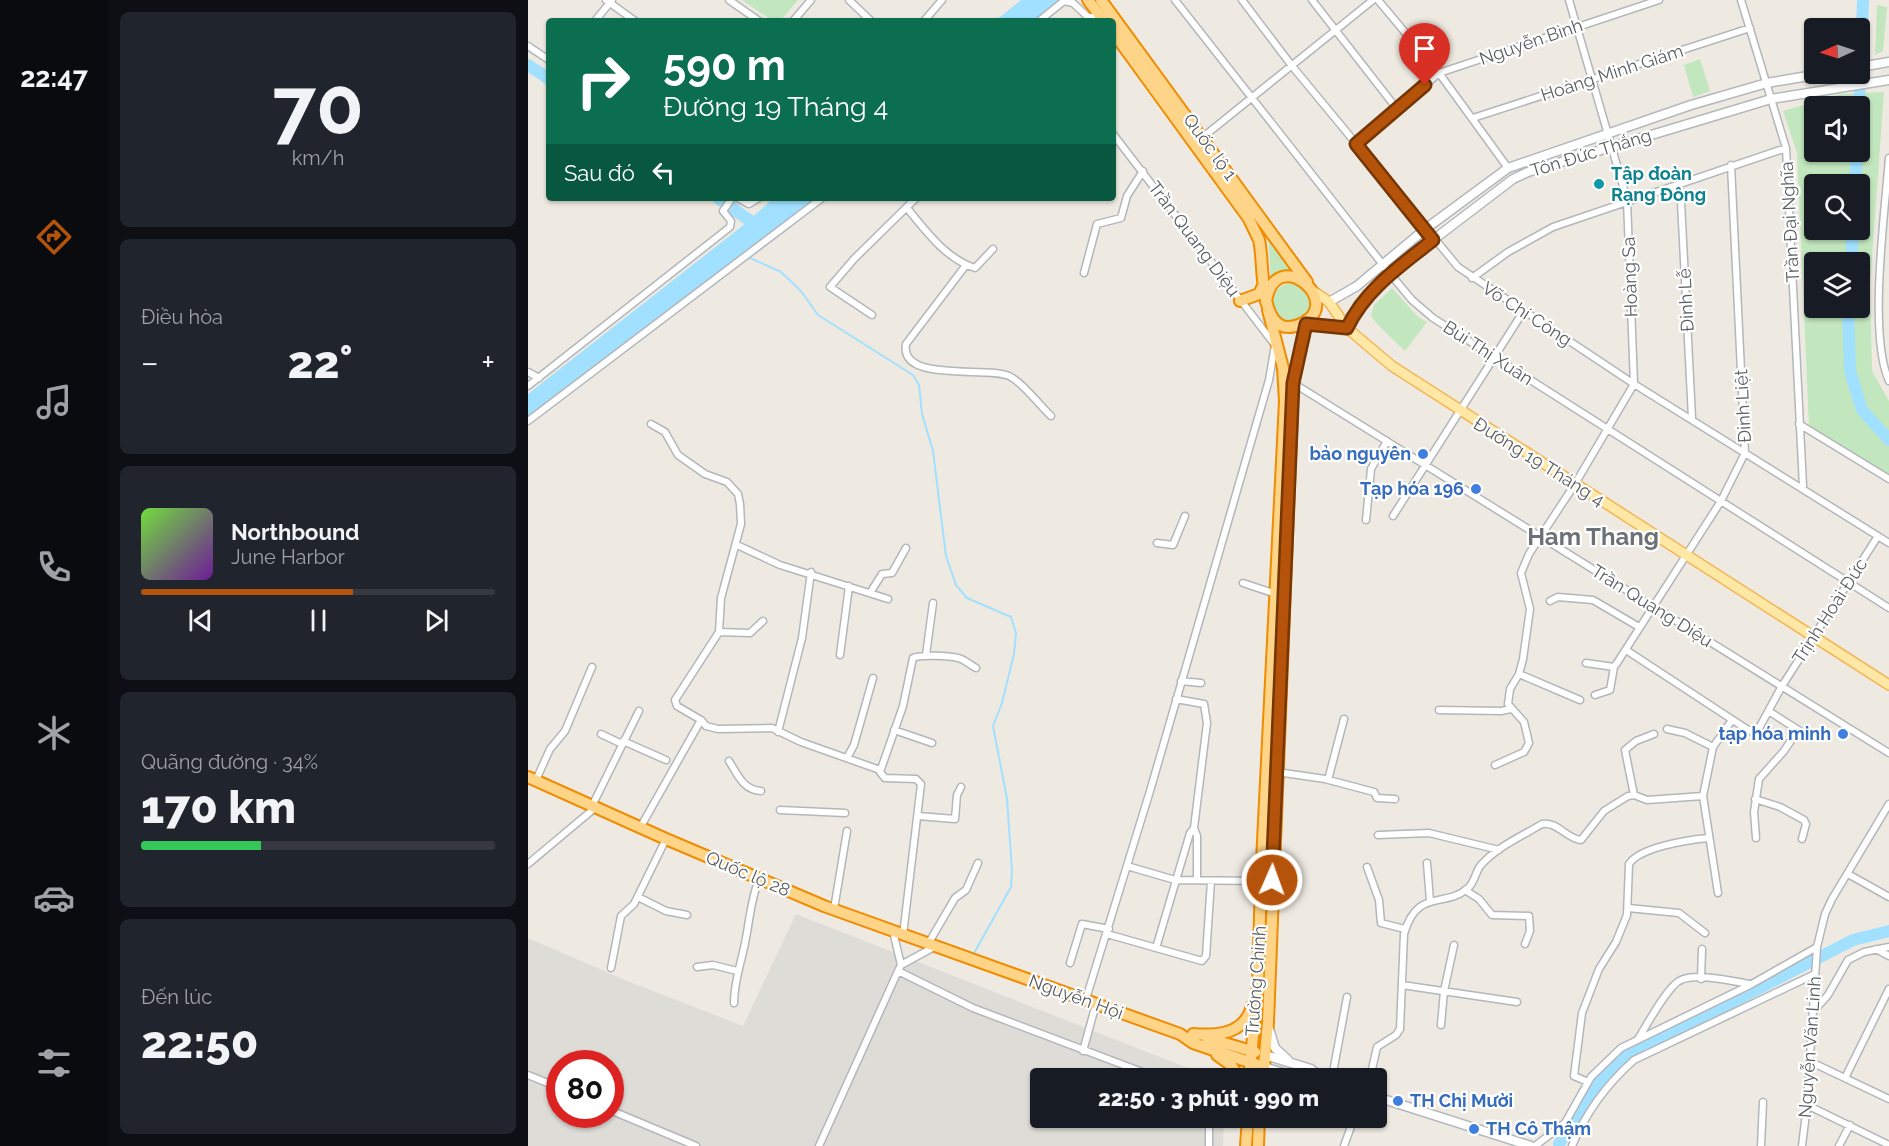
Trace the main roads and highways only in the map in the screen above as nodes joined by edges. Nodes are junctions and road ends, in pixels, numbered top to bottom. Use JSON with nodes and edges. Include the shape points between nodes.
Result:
{"nodes":[{"id":1,"x":1088,"y":0,"type":"edge"},
{"id":2,"x":1101,"y":0,"type":"edge"},
{"id":3,"x":1105,"y":16,"type":"edge"},
{"id":4,"x":1116,"y":30,"type":"edge"},
{"id":5,"x":1116,"y":38,"type":"edge"},
{"id":6,"x":1889,"y":62,"type":"edge"},
{"id":7,"x":1870,"y":65,"type":"edge"},
{"id":8,"x":1804,"y":77,"type":"edge"},
{"id":9,"x":1889,"y":80,"type":"edge"},
{"id":10,"x":1263,"y":286,"type":"junction"},
{"id":11,"x":1311,"y":288,"type":"junction"},
{"id":12,"x":1240,"y":301,"type":"road end"},
{"id":13,"x":1329,"y":302,"type":"junction"},
{"id":14,"x":1267,"y":306,"type":"junction"},
{"id":15,"x":1305,"y":323,"type":"junction"},
{"id":16,"x":1347,"y":328,"type":"junction"},
{"id":17,"x":1889,"y":685,"type":"edge"},
{"id":18,"x":532,"y":779,"type":"edge"},
{"id":19,"x":972,"y":959,"type":"joint"},
{"id":20,"x":1258,"y":985,"type":"junction"},
{"id":21,"x":1268,"y":1022,"type":"junction"},
{"id":22,"x":1193,"y":1038,"type":"junction"},
{"id":23,"x":1251,"y":1051,"type":"junction"},
{"id":24,"x":1265,"y":1055,"type":"junction"},
{"id":25,"x":1250,"y":1063,"type":"junction"},
{"id":26,"x":1294,"y":1064,"type":"junction"},
{"id":27,"x":1231,"y":1068,"type":"edge"},
{"id":28,"x":1250,"y":1068,"type":"edge"},
{"id":29,"x":1256,"y":1068,"type":"edge"},
{"id":30,"x":1264,"y":1068,"type":"edge"},
{"id":31,"x":1308,"y":1068,"type":"edge"},
{"id":32,"x":1387,"y":1100,"type":"edge"},
{"id":33,"x":1247,"y":1128,"type":"edge"},
{"id":34,"x":1259,"y":1128,"type":"edge"},
{"id":35,"x":1246,"y":1146,"type":"edge"},
{"id":36,"x":1258,"y":1146,"type":"edge"},
{"id":37,"x":1533,"y":1146,"type":"edge"}],
"edges":[{"from":1,"to":3,"type":"highway"},
{"from":2,"to":3,"type":"highway"},
{"from":4,"to":11,"type":"highway","name":"Quốc lộ 1","via":[[1203,137]]},
{"from":5,"to":10,"type":"highway","name":"Quốc lộ 1","via":[[1249,219],[1259,241]]},
{"from":6,"to":7,"type":"main road"},
{"from":8,"to":13,"type":"main road","name":"Tôn Đức Thắng","via":[[1767,83],[1508,168],[1357,286]]},
{"from":9,"to":16,"type":"main road","name":"Tôn Đức Thắng","via":[[1771,99],[1528,171],[1391,275],[1358,305]]},
{"from":10,"to":12,"type":"highway","via":[[1259,294]]},
{"from":10,"to":14,"type":"highway","name":"Quốc lộ 1"},
{"from":11,"to":13,"type":"main road","name":"Đường 19 Tháng 4"},
{"from":11,"to":14,"type":"highway","via":[[1294,277],[1278,280],[1271,286]]},
{"from":11,"to":15,"type":"highway","via":[[1315,307]]},
{"from":13,"to":16,"type":"main road","name":"Đường 19 Tháng 4"},
{"from":14,"to":15,"type":"highway","via":[[1278,323]]},
{"from":14,"to":20,"type":"highway","name":"Trường Chinh","via":[[1283,368],[1285,401]]},
{"from":15,"to":16,"type":"main road"},
{"from":15,"to":21,"type":"highway","name":"Trường Chinh","via":[[1293,383]]},
{"from":16,"to":17,"type":"main road","name":"Đường 19 Tháng 4","via":[[1392,366],[1461,412]]},
{"from":18,"to":19,"type":"highway","name":"Quốc lộ 28","via":[[759,879]]},
{"from":19,"to":22,"type":"highway","name":"Nguyễn Hội"},
{"from":20,"to":22,"type":"highway","via":[[1251,1012],[1240,1027]]},
{"from":20,"to":23,"type":"highway","name":"Trường Chinh"},
{"from":21,"to":24,"type":"highway","name":"Trường Chinh"},
{"from":21,"to":26,"type":"main road","via":[[1275,1048]]},
{"from":22,"to":23,"type":"highway","name":"Nguyễn Hội"},
{"from":22,"to":25,"type":"highway","name":"Nguyễn Hội"},
{"from":22,"to":27,"type":"highway"},
{"from":23,"to":24,"type":"highway","name":"Nguyễn Hội"},
{"from":23,"to":25,"type":"highway","name":"Trường Chinh"},
{"from":24,"to":26,"type":"main road","name":"Nguyễn Hội"},
{"from":24,"to":30,"type":"highway","name":"Trường Chinh"},
{"from":25,"to":28,"type":"highway","name":"Trường Chinh"},
{"from":25,"to":29,"type":"highway","name":"Nguyễn Hội"},
{"from":26,"to":31,"type":"main road","name":"Nguyễn Hội"},
{"from":32,"to":37,"type":"main road"},
{"from":33,"to":35,"type":"highway"},
{"from":34,"to":36,"type":"highway"}]}
